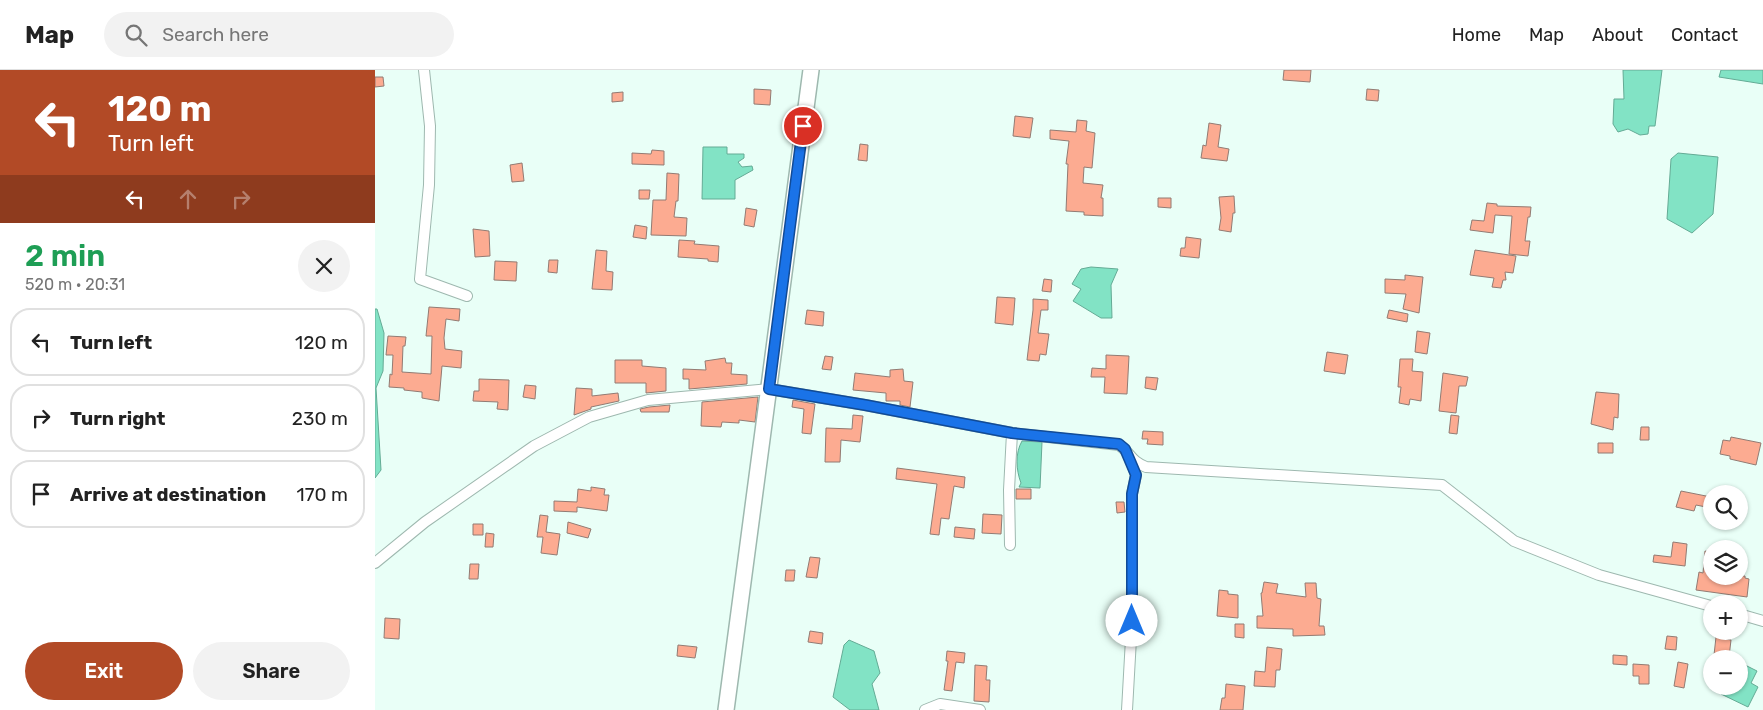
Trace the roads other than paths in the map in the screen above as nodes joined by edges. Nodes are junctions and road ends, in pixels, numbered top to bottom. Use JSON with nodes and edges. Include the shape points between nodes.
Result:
{"nodes":[{"id":1,"x":424,"y":70,"type":"edge"},
{"id":2,"x":811,"y":70,"type":"edge"},
{"id":3,"x":467,"y":296,"type":"dead end"},
{"id":4,"x":769,"y":389,"type":"junction"},
{"id":5,"x":1012,"y":433,"type":"junction"},
{"id":6,"x":1130,"y":457,"type":"junction"},
{"id":7,"x":1011,"y":545,"type":"dead end"},
{"id":8,"x":375,"y":563,"type":"edge"},
{"id":9,"x":1703,"y":604,"type":"edge"},
{"id":10,"x":1748,"y":617,"type":"edge"},
{"id":11,"x":1763,"y":621,"type":"edge"},
{"id":12,"x":726,"y":710,"type":"edge"},
{"id":13,"x":925,"y":710,"type":"edge"},
{"id":14,"x":980,"y":710,"type":"edge"},
{"id":15,"x":1127,"y":710,"type":"edge"}],
"edges":[{"from":1,"to":3,"type":"street","via":[[430,126],[429,185],[420,279]]},
{"from":2,"to":4,"type":"main road"},
{"from":4,"to":5,"type":"street"},
{"from":4,"to":8,"type":"street","via":[[648,400],[589,417],[534,446],[425,522]]},
{"from":4,"to":12,"type":"main road"},
{"from":5,"to":6,"type":"street","via":[[1119,444]]},
{"from":5,"to":7,"type":"street"},
{"from":6,"to":9,"type":"street","via":[[1136,463],[1155,468],[1442,485],[1514,542],[1599,575]]},
{"from":6,"to":15,"type":"street","via":[[1136,475],[1132,494],[1132,621]]},
{"from":10,"to":11,"type":"street"},
{"from":13,"to":14,"type":"street","via":[[940,704]]}]}
